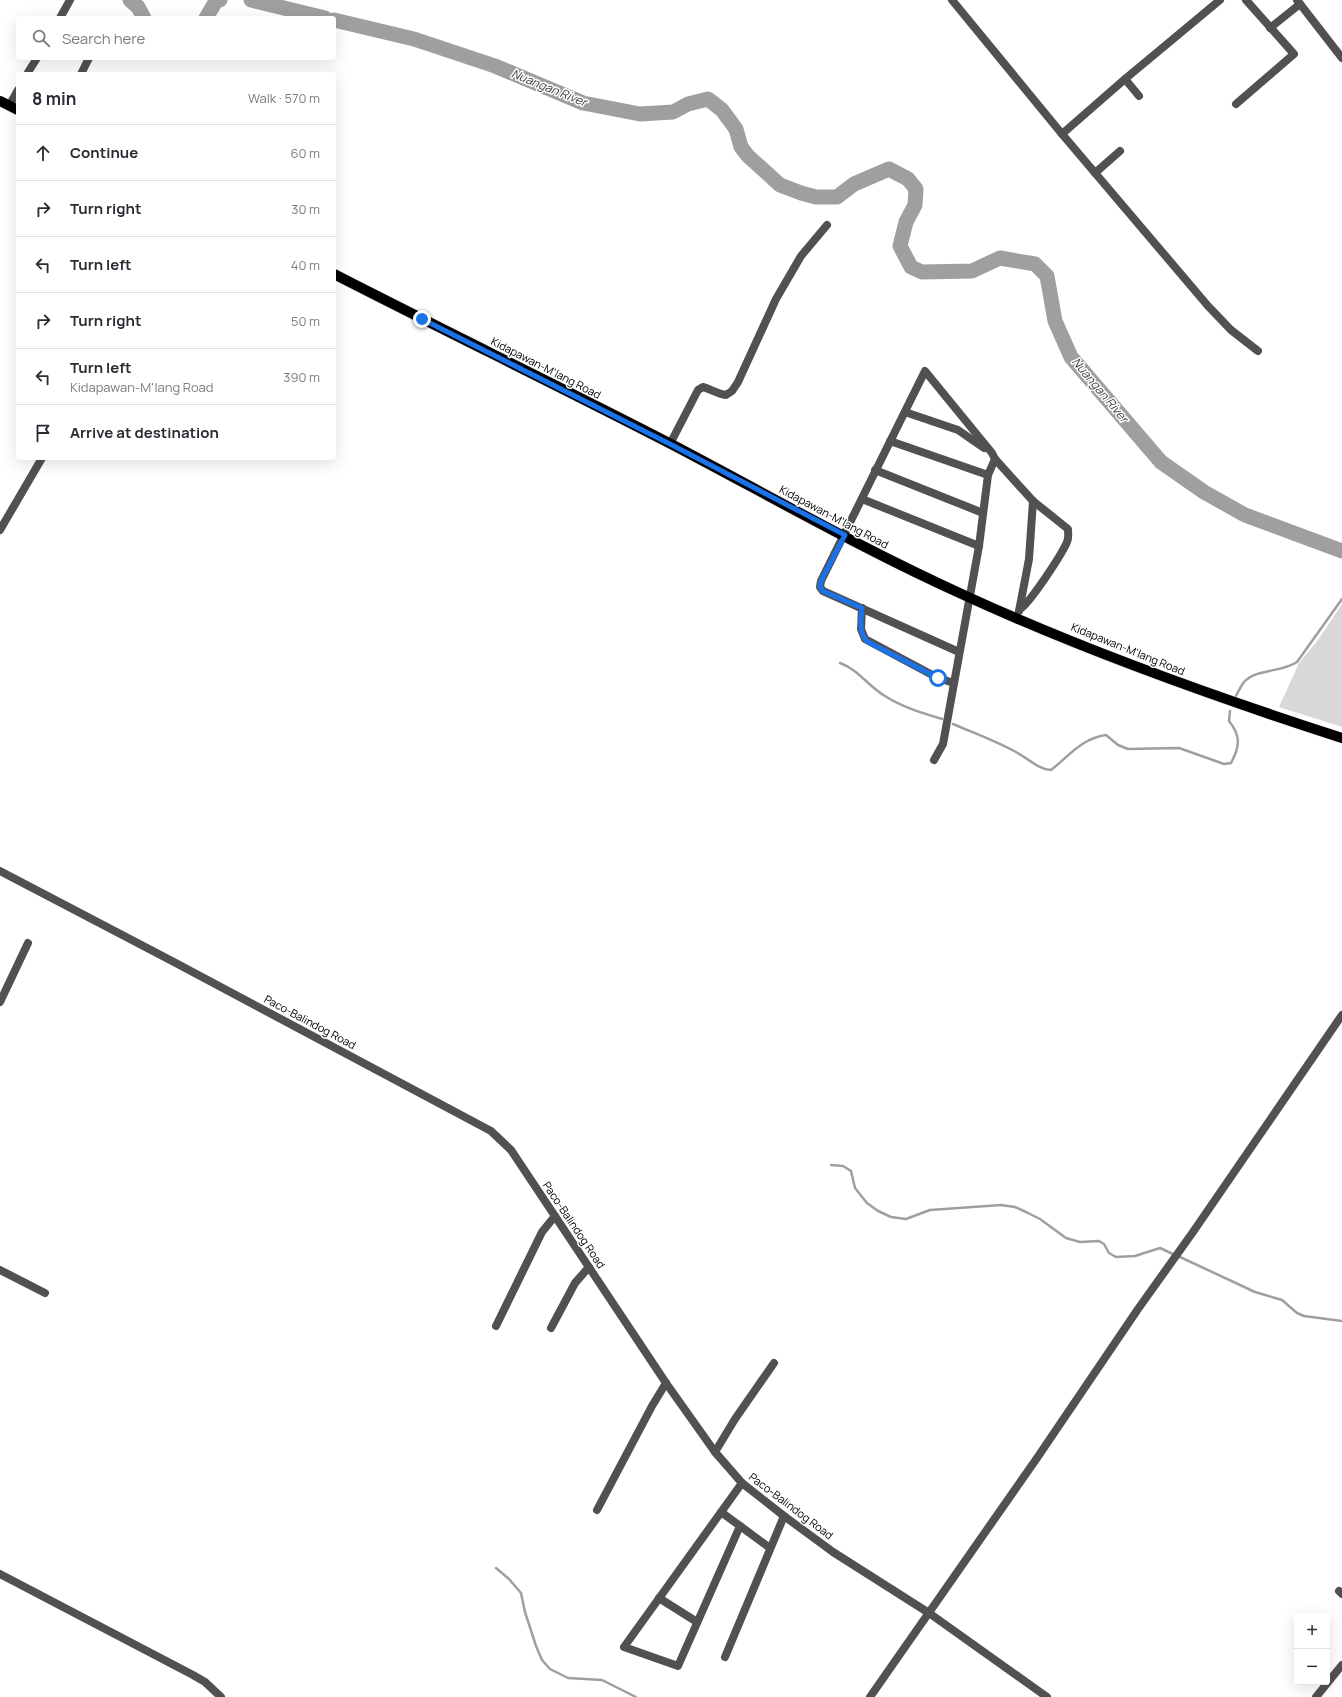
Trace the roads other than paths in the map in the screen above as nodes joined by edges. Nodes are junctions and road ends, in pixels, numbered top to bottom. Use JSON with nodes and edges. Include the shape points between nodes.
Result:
{"nodes":[{"id":1,"x":70,"y":0,"type":"edge"},
{"id":2,"x":952,"y":0,"type":"edge"},
{"id":3,"x":1220,"y":0,"type":"edge"},
{"id":4,"x":1246,"y":0,"type":"edge"},
{"id":5,"x":1298,"y":2,"type":"edge"},
{"id":6,"x":61,"y":16,"type":"edge"},
{"id":7,"x":1270,"y":28,"type":"junction"},
{"id":8,"x":1342,"y":58,"type":"edge"},
{"id":9,"x":36,"y":60,"type":"edge"},
{"id":10,"x":88,"y":60,"type":"edge"},
{"id":11,"x":28,"y":72,"type":"edge"},
{"id":12,"x":82,"y":72,"type":"edge"},
{"id":13,"x":1125,"y":79,"type":"junction"},
{"id":14,"x":1139,"y":96,"type":"dead end"},
{"id":15,"x":0,"y":101,"type":"edge"},
{"id":16,"x":1236,"y":104,"type":"dead end"},
{"id":17,"x":14,"y":108,"type":"edge"},
{"id":18,"x":1062,"y":134,"type":"junction"},
{"id":19,"x":1120,"y":151,"type":"dead end"},
{"id":20,"x":1095,"y":173,"type":"junction"},
{"id":21,"x":827,"y":225,"type":"dead end"},
{"id":22,"x":336,"y":275,"type":"edge"},
{"id":23,"x":1258,"y":351,"type":"dead end"},
{"id":24,"x":905,"y":412,"type":"junction"},
{"id":25,"x":890,"y":441,"type":"junction"},
{"id":26,"x":670,"y":444,"type":"junction"},
{"id":27,"x":993,"y":456,"type":"junction"},
{"id":28,"x":41,"y":460,"type":"edge"},
{"id":29,"x":875,"y":470,"type":"junction"},
{"id":30,"x":988,"y":475,"type":"junction"},
{"id":31,"x":862,"y":499,"type":"junction"},
{"id":32,"x":1033,"y":501,"type":"junction"},
{"id":33,"x":983,"y":513,"type":"junction"},
{"id":34,"x":0,"y":530,"type":"edge"},
{"id":35,"x":845,"y":535,"type":"junction"},
{"id":36,"x":979,"y":546,"type":"junction"},
{"id":37,"x":969,"y":598,"type":"junction"},
{"id":38,"x":862,"y":608,"type":"junction"},
{"id":39,"x":1019,"y":613,"type":"junction"},
{"id":40,"x":959,"y":652,"type":"junction"},
{"id":41,"x":954,"y":683,"type":"junction"},
{"id":42,"x":1342,"y":738,"type":"edge"},
{"id":43,"x":934,"y":760,"type":"dead end"},
{"id":44,"x":0,"y":871,"type":"edge"},
{"id":45,"x":28,"y":943,"type":"dead end"},
{"id":46,"x":0,"y":1002,"type":"edge"},
{"id":47,"x":1342,"y":1015,"type":"edge"},
{"id":48,"x":555,"y":1216,"type":"junction"},
{"id":49,"x":589,"y":1267,"type":"junction"},
{"id":50,"x":0,"y":1270,"type":"edge"},
{"id":51,"x":45,"y":1293,"type":"dead end"},
{"id":52,"x":496,"y":1326,"type":"dead end"},
{"id":53,"x":551,"y":1328,"type":"dead end"},
{"id":54,"x":774,"y":1363,"type":"dead end"},
{"id":55,"x":666,"y":1383,"type":"junction"},
{"id":56,"x":715,"y":1452,"type":"junction"},
{"id":57,"x":742,"y":1483,"type":"junction"},
{"id":58,"x":597,"y":1510,"type":"dead end"},
{"id":59,"x":721,"y":1512,"type":"junction"},
{"id":60,"x":784,"y":1516,"type":"junction"},
{"id":61,"x":740,"y":1526,"type":"junction"},
{"id":62,"x":770,"y":1548,"type":"junction"},
{"id":63,"x":0,"y":1574,"type":"edge"},
{"id":64,"x":659,"y":1598,"type":"junction"},
{"id":65,"x":929,"y":1613,"type":"junction"},
{"id":66,"x":697,"y":1622,"type":"junction"},
{"id":67,"x":725,"y":1657,"type":"dead end"},
{"id":68,"x":1342,"y":1665,"type":"edge"},
{"id":69,"x":221,"y":1697,"type":"edge"},
{"id":70,"x":870,"y":1697,"type":"edge"},
{"id":71,"x":1047,"y":1697,"type":"edge"},
{"id":72,"x":1316,"y":1697,"type":"edge"}],
"edges":[{"from":1,"to":6,"type":"street"},
{"from":2,"to":18,"type":"street"},
{"from":3,"to":13,"type":"street"},
{"from":4,"to":7,"type":"street"},
{"from":5,"to":7,"type":"street"},
{"from":5,"to":8,"type":"street"},
{"from":7,"to":16,"type":"street","via":[[1294,54]]},
{"from":9,"to":11,"type":"street"},
{"from":10,"to":12,"type":"street"},
{"from":13,"to":14,"type":"street"},
{"from":13,"to":18,"type":"street"},
{"from":15,"to":17,"type":"main road"},
{"from":18,"to":20,"type":"street"},
{"from":19,"to":20,"type":"street"},
{"from":20,"to":23,"type":"street","via":[[1208,306],[1237,335]]},
{"from":21,"to":26,"type":"street","via":[[801,256],[776,299],[735,387],[726,395],[703,387],[698,390]]},
{"from":22,"to":26,"type":"main road","name":"Kidapawan-M'lang Road"},
{"from":24,"to":25,"type":"street"},
{"from":24,"to":27,"type":"street","via":[[958,430]]},
{"from":24,"to":27,"type":"street","via":[[925,371]]},
{"from":25,"to":29,"type":"street"},
{"from":25,"to":30,"type":"street"},
{"from":26,"to":35,"type":"main road","name":"Kidapawan-M'lang Road"},
{"from":27,"to":30,"type":"street"},
{"from":27,"to":32,"type":"street"},
{"from":28,"to":34,"type":"street"},
{"from":29,"to":31,"type":"street"},
{"from":29,"to":33,"type":"street"},
{"from":30,"to":33,"type":"street"},
{"from":31,"to":35,"type":"street"},
{"from":31,"to":36,"type":"street"},
{"from":32,"to":39,"type":"street","via":[[1029,559]]},
{"from":32,"to":39,"type":"street","via":[[1068,529],[1069,537]]},
{"from":33,"to":36,"type":"street"},
{"from":35,"to":37,"type":"main road","name":"Kidapawan-M'lang Road"},
{"from":35,"to":38,"type":"street","via":[[820,587],[823,591]]},
{"from":36,"to":37,"type":"street"},
{"from":37,"to":39,"type":"main road","name":"Kidapawan-M'lang Road"},
{"from":37,"to":40,"type":"street"},
{"from":38,"to":40,"type":"street"},
{"from":38,"to":41,"type":"street","via":[[861,629],[865,639],[938,678]]},
{"from":39,"to":42,"type":"main road","name":"Kidapawan-M'lang Road","via":[[1141,668],[1233,703]]},
{"from":40,"to":41,"type":"street"},
{"from":41,"to":43,"type":"street","via":[[943,744]]},
{"from":44,"to":48,"type":"street","name":"Paco-Balindog Road","via":[[491,1131],[511,1150]]},
{"from":45,"to":46,"type":"street"},
{"from":47,"to":65,"type":"street"},
{"from":48,"to":49,"type":"street","name":"Paco-Balindog Road"},
{"from":48,"to":52,"type":"street","via":[[542,1232]]},
{"from":49,"to":53,"type":"street","via":[[576,1283]]},
{"from":49,"to":55,"type":"street","name":"Paco-Balindog Road"},
{"from":50,"to":51,"type":"street"},
{"from":54,"to":56,"type":"street"},
{"from":55,"to":56,"type":"street","name":"Paco-Balindog Road"},
{"from":55,"to":58,"type":"street"},
{"from":56,"to":57,"type":"street","name":"Paco-Balindog Road"},
{"from":57,"to":59,"type":"street"},
{"from":57,"to":60,"type":"street","name":"Paco-Balindog Road"},
{"from":59,"to":61,"type":"street"},
{"from":59,"to":64,"type":"street"},
{"from":60,"to":62,"type":"street"},
{"from":60,"to":65,"type":"street","name":"Paco-Balindog Road","via":[[833,1552]]},
{"from":61,"to":62,"type":"street"},
{"from":61,"to":66,"type":"street"},
{"from":62,"to":67,"type":"street"},
{"from":63,"to":69,"type":"street","via":[[193,1675]]},
{"from":64,"to":66,"type":"street"},
{"from":64,"to":66,"type":"street","via":[[624,1648],[678,1666]]},
{"from":65,"to":70,"type":"street"},
{"from":65,"to":71,"type":"street","name":"Paco-Balindog Road"},
{"from":68,"to":72,"type":"street"}]}
